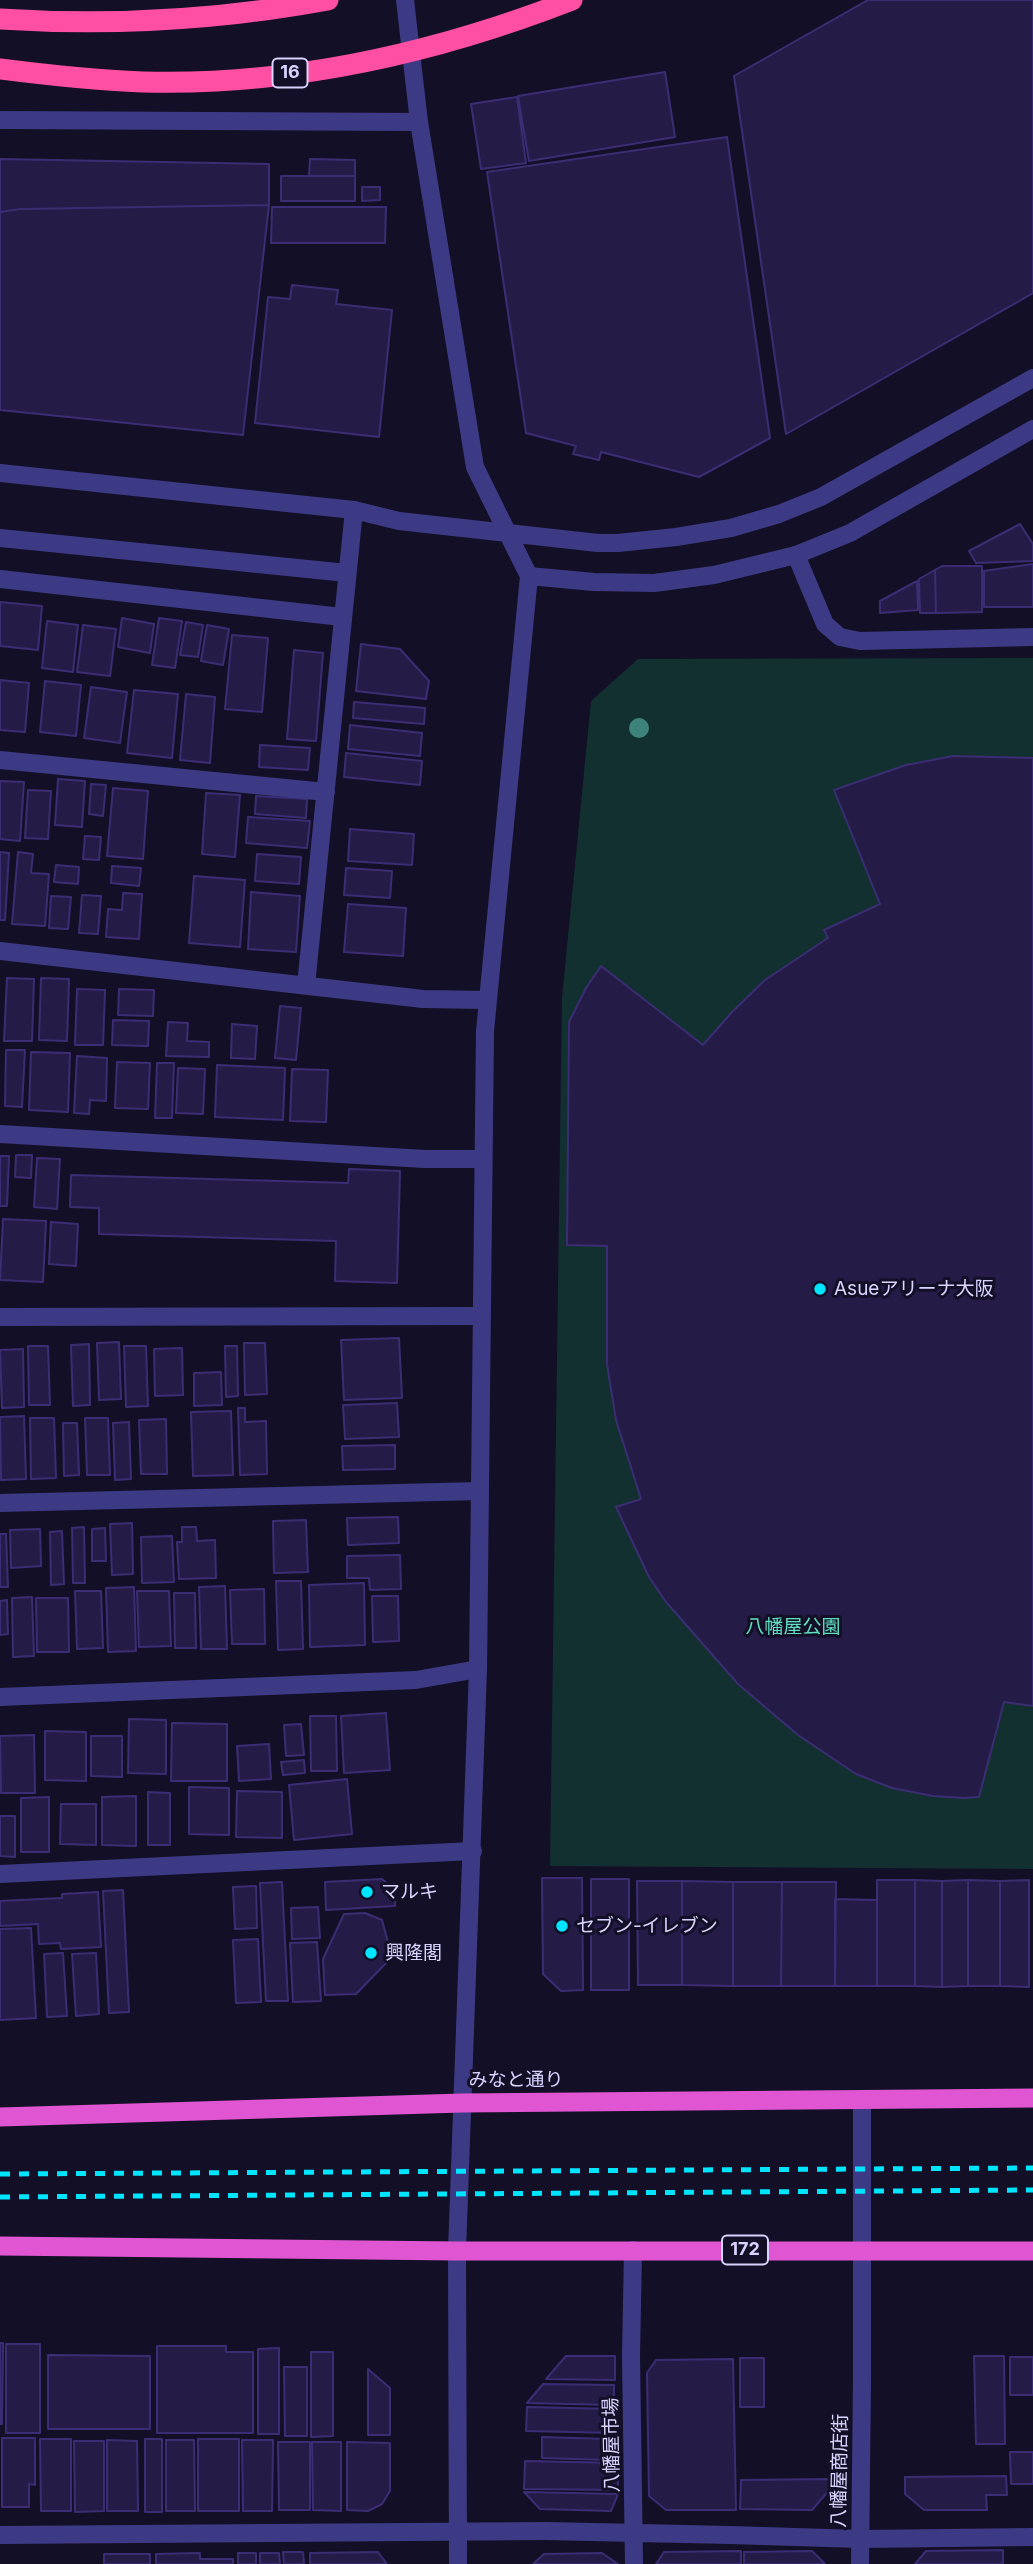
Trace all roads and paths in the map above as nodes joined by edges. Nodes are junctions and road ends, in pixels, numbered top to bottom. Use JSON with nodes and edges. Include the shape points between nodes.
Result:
{"nodes":[{"id":1,"x":328,"y":0,"type":"edge"},
{"id":2,"x":405,"y":0,"type":"edge"},
{"id":3,"x":572,"y":0,"type":"edge"},
{"id":4,"x":0,"y":19,"type":"edge"},
{"id":5,"x":0,"y":69,"type":"edge"},
{"id":6,"x":0,"y":120,"type":"edge"},
{"id":7,"x":419,"y":122,"type":"junction"},
{"id":8,"x":1033,"y":378,"type":"edge"},
{"id":9,"x":1033,"y":429,"type":"edge"},
{"id":10,"x":0,"y":473,"type":"edge"},
{"id":11,"x":354,"y":510,"type":"junction"},
{"id":12,"x":508,"y":534,"type":"junction"},
{"id":13,"x":0,"y":538,"type":"edge"},
{"id":14,"x":796,"y":555,"type":"junction"},
{"id":15,"x":347,"y":573,"type":"junction"},
{"id":16,"x":529,"y":576,"type":"junction"},
{"id":17,"x":0,"y":579,"type":"edge"},
{"id":18,"x":342,"y":617,"type":"junction"},
{"id":19,"x":1033,"y":637,"type":"edge"},
{"id":20,"x":0,"y":760,"type":"edge"},
{"id":21,"x":326,"y":792,"type":"junction"},
{"id":22,"x":0,"y":951,"type":"edge"},
{"id":23,"x":306,"y":985,"type":"junction"},
{"id":24,"x":486,"y":1000,"type":"junction"},
{"id":25,"x":0,"y":1134,"type":"edge"},
{"id":26,"x":482,"y":1158,"type":"junction"},
{"id":27,"x":480,"y":1316,"type":"junction"},
{"id":28,"x":0,"y":1317,"type":"edge"},
{"id":29,"x":479,"y":1491,"type":"junction"},
{"id":30,"x":0,"y":1503,"type":"edge"},
{"id":31,"x":478,"y":1669,"type":"junction"},
{"id":32,"x":0,"y":1697,"type":"edge"},
{"id":33,"x":473,"y":1851,"type":"junction"},
{"id":34,"x":0,"y":1874,"type":"edge"},
{"id":35,"x":1033,"y":2098,"type":"edge"},
{"id":36,"x":862,"y":2100,"type":"junction"},
{"id":37,"x":462,"y":2103,"type":"junction"},
{"id":38,"x":0,"y":2118,"type":"edge"},
{"id":39,"x":0,"y":2246,"type":"edge"},
{"id":40,"x":633,"y":2250,"type":"junction"},
{"id":41,"x":863,"y":2250,"type":"junction"},
{"id":42,"x":457,"y":2251,"type":"junction"},
{"id":43,"x":1033,"y":2251,"type":"edge"},
{"id":44,"x":457,"y":2530,"type":"junction"},
{"id":45,"x":634,"y":2533,"type":"junction"},
{"id":46,"x":0,"y":2535,"type":"edge"},
{"id":47,"x":1033,"y":2537,"type":"edge"},
{"id":48,"x":860,"y":2539,"type":"junction"},
{"id":49,"x":458,"y":2564,"type":"edge"},
{"id":50,"x":634,"y":2564,"type":"edge"},
{"id":51,"x":860,"y":2564,"type":"edge"}],
"edges":[{"from":1,"to":4,"type":"highway","via":[[177,20]]},
{"from":2,"to":7,"type":"street"},
{"from":3,"to":5,"type":"highway","number":"16","bridge":true,"via":[[441,44],[326,69],[228,80],[143,82]]},
{"from":6,"to":7,"type":"street"},
{"from":7,"to":12,"type":"street","via":[[475,467]]},
{"from":8,"to":12,"type":"street","via":[[851,481],[779,514],[731,528],[618,543]]},
{"from":9,"to":14,"type":"street","via":[[850,533]]},
{"from":10,"to":11,"type":"street"},
{"from":11,"to":12,"type":"street","via":[[399,521]]},
{"from":11,"to":15,"type":"street"},
{"from":12,"to":16,"type":"street"},
{"from":13,"to":15,"type":"street"},
{"from":14,"to":16,"type":"street","via":[[714,575],[654,583]]},
{"from":14,"to":19,"type":"street","via":[[825,624],[840,637]]},
{"from":15,"to":18,"type":"street"},
{"from":16,"to":24,"type":"street"},
{"from":17,"to":18,"type":"street"},
{"from":18,"to":21,"type":"street"},
{"from":20,"to":21,"type":"street"},
{"from":21,"to":23,"type":"street"},
{"from":22,"to":23,"type":"street"},
{"from":23,"to":24,"type":"street","via":[[424,999]]},
{"from":24,"to":26,"type":"street"},
{"from":25,"to":26,"type":"street","via":[[425,1159]]},
{"from":26,"to":27,"type":"street"},
{"from":27,"to":28,"type":"street"},
{"from":27,"to":29,"type":"street"},
{"from":29,"to":30,"type":"street"},
{"from":29,"to":31,"type":"street"},
{"from":31,"to":32,"type":"street","via":[[416,1680]]},
{"from":31,"to":33,"type":"street"},
{"from":33,"to":34,"type":"street"},
{"from":33,"to":37,"type":"street"},
{"from":35,"to":36,"type":"highway","name":"みなと通り"},
{"from":36,"to":37,"type":"highway","name":"みなと通り"},
{"from":36,"to":41,"type":"street","name":"八幡屋商店街"},
{"from":37,"to":38,"type":"highway","name":"みなと通り"},
{"from":37,"to":42,"type":"street"},
{"from":39,"to":42,"type":"highway","number":"172"},
{"from":40,"to":41,"type":"highway","number":"172"},
{"from":40,"to":42,"type":"highway","number":"172"},
{"from":40,"to":45,"type":"street","name":"八幡屋市場"},
{"from":41,"to":43,"type":"highway","number":"172"},
{"from":41,"to":48,"type":"street","name":"八幡屋商店街"},
{"from":42,"to":44,"type":"street"},
{"from":44,"to":45,"type":"street"},
{"from":44,"to":46,"type":"street"},
{"from":44,"to":49,"type":"street"},
{"from":45,"to":48,"type":"street"},
{"from":45,"to":50,"type":"street","name":"八幡屋市場"},
{"from":47,"to":48,"type":"street"},
{"from":48,"to":51,"type":"street","name":"八幡屋商店街"}]}
